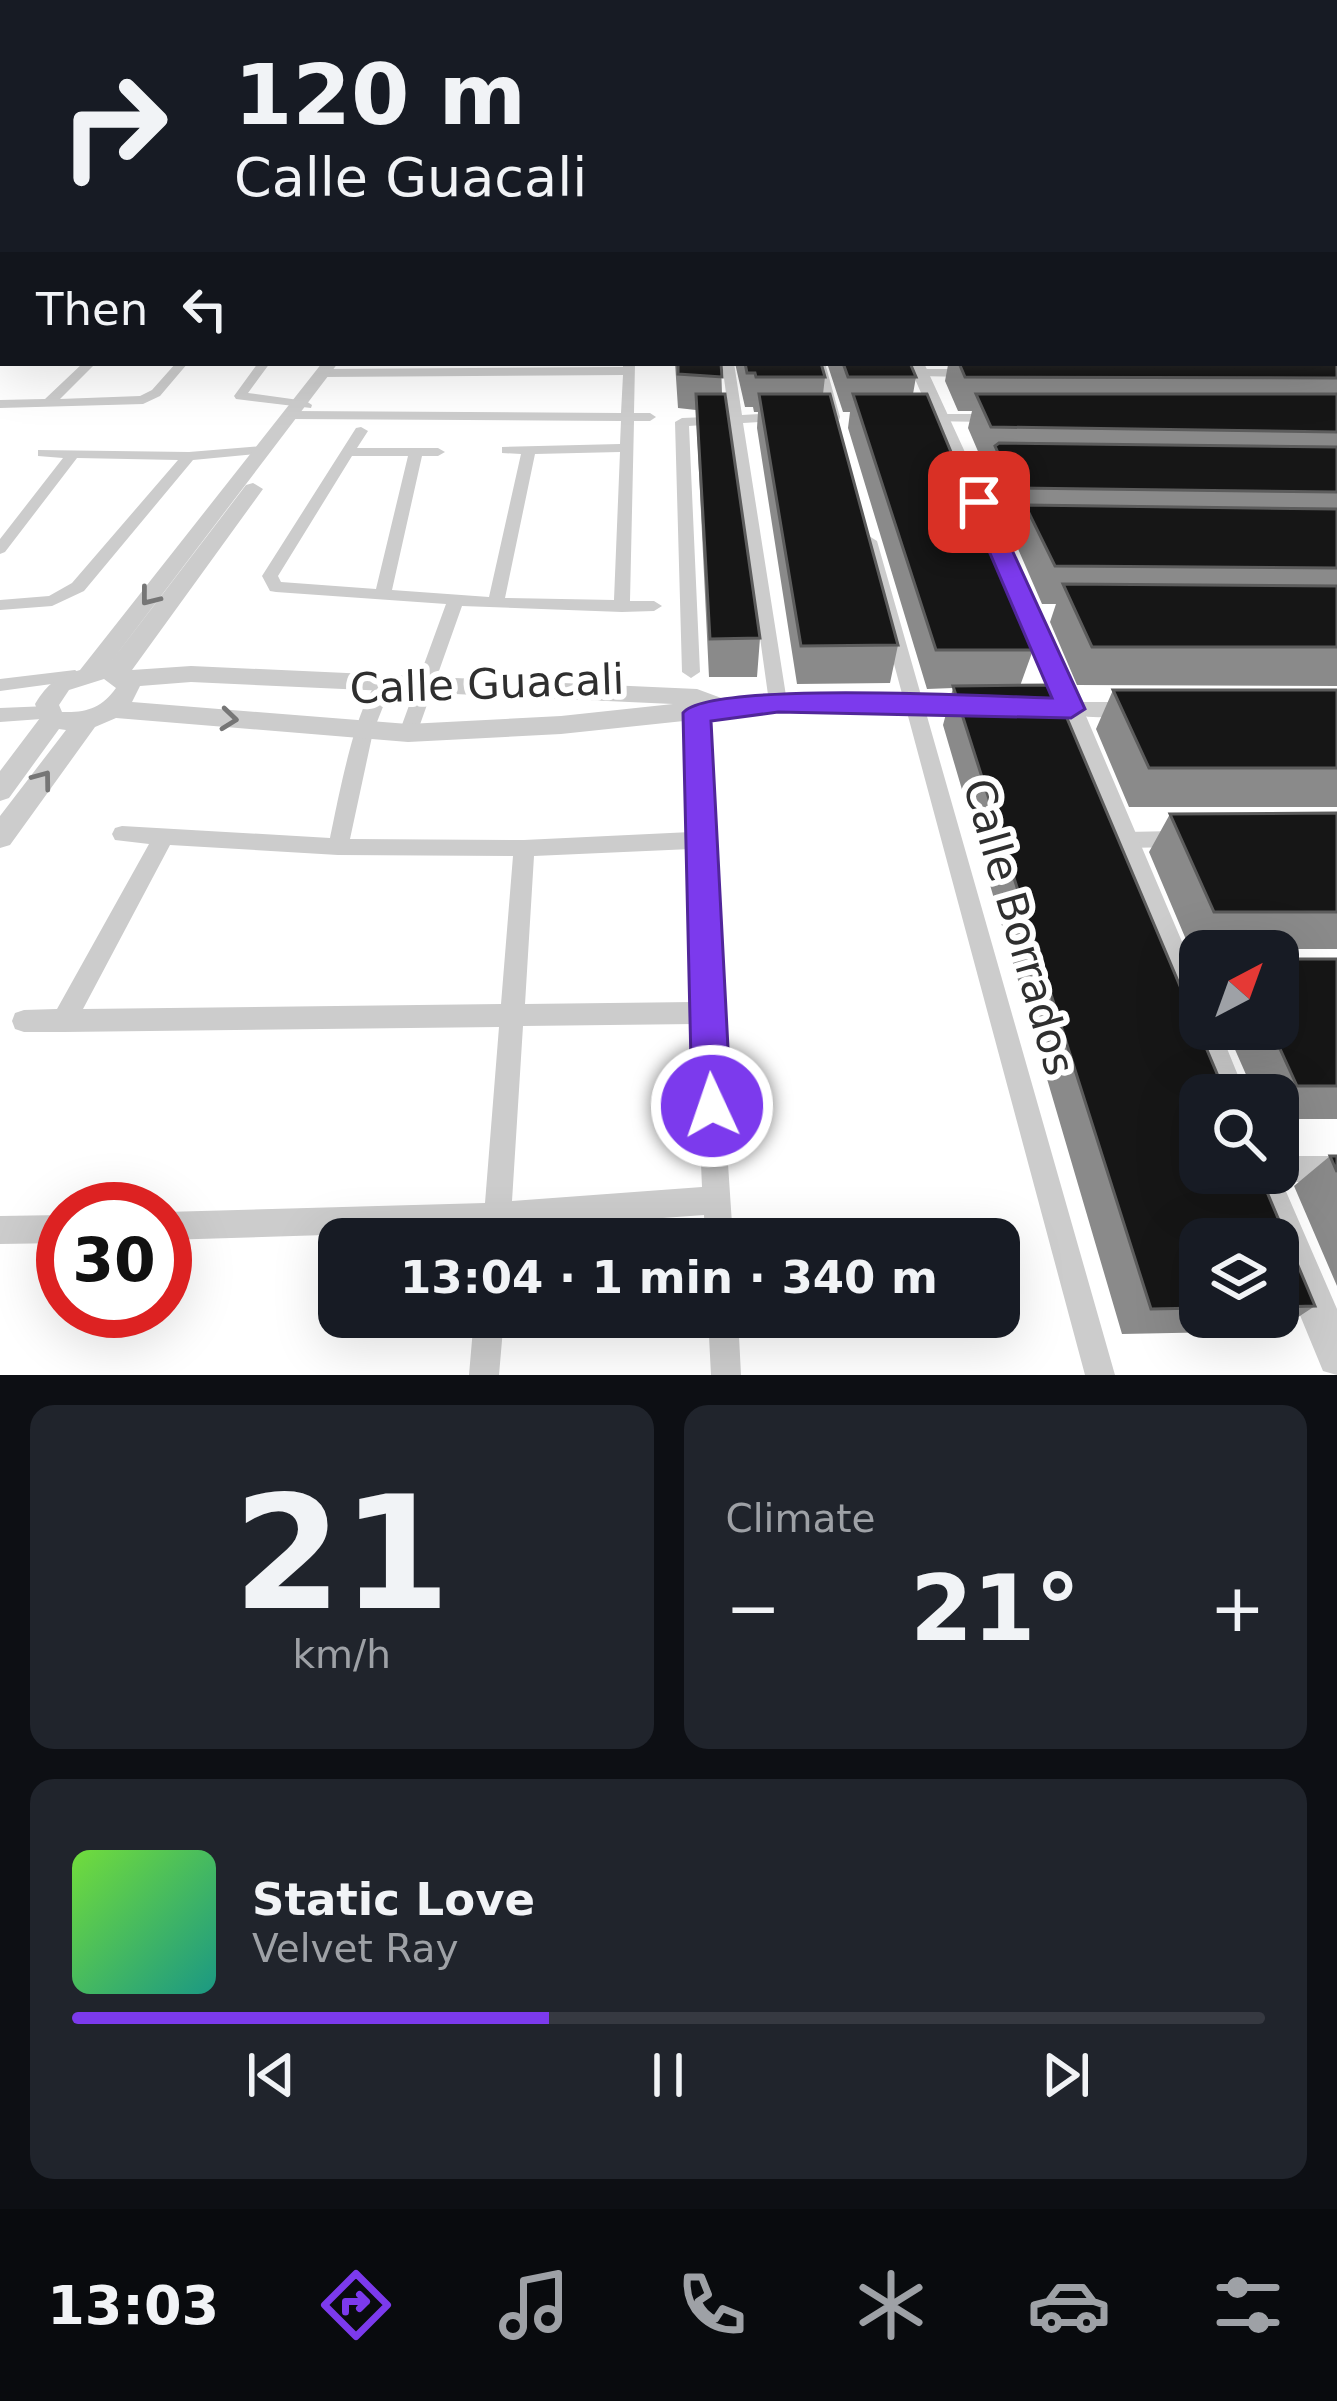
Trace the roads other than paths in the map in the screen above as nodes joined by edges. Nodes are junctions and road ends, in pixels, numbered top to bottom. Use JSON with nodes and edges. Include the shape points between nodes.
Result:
{"nodes":[{"id":1,"x":86,"y":366,"type":"edge"},
{"id":2,"x":179,"y":366,"type":"edge"},
{"id":3,"x":262,"y":366,"type":"edge"},
{"id":4,"x":728,"y":366,"type":"edge"},
{"id":5,"x":820,"y":366,"type":"edge"},
{"id":6,"x":541,"y":367,"type":"edge"},
{"id":7,"x":629,"y":367,"type":"edge"},
{"id":8,"x":327,"y":368,"type":"edge"},
{"id":9,"x":429,"y":368,"type":"edge"},
{"id":10,"x":918,"y":368,"type":"edge"},
{"id":11,"x":992,"y":373,"type":"edge"},
{"id":12,"x":0,"y":404,"type":"edge"},
{"id":13,"x":47,"y":404,"type":"junction"},
{"id":14,"x":302,"y":408,"type":"junction"},
{"id":15,"x":629,"y":417,"type":"junction"},
{"id":16,"x":650,"y":417,"type":"dead end"},
{"id":17,"x":795,"y":417,"type":"edge"},
{"id":18,"x":736,"y":418,"type":"junction"},
{"id":19,"x":931,"y":418,"type":"junction"},
{"id":20,"x":1011,"y":418,"type":"edge"},
{"id":21,"x":836,"y":423,"type":"edge"},
{"id":22,"x":361,"y":431,"type":"dead end"},
{"id":23,"x":626,"y":448,"type":"junction"},
{"id":24,"x":507,"y":449,"type":"dead end"},
{"id":25,"x":263,"y":450,"type":"junction"},
{"id":26,"x":529,"y":450,"type":"junction"},
{"id":27,"x":350,"y":452,"type":"junction"},
{"id":28,"x":416,"y":452,"type":"junction"},
{"id":29,"x":438,"y":452,"type":"dead end"},
{"id":30,"x":43,"y":453,"type":"dead end"},
{"id":31,"x":74,"y":454,"type":"junction"},
{"id":32,"x":189,"y":456,"type":"junction"},
{"id":33,"x":866,"y":528,"type":"edge"},
{"id":34,"x":0,"y":549,"type":"edge"},
{"id":35,"x":383,"y":593,"type":"junction"},
{"id":36,"x":455,"y":600,"type":"junction"},
{"id":37,"x":496,"y":602,"type":"junction"},
{"id":38,"x":0,"y":605,"type":"edge"},
{"id":39,"x":622,"y":607,"type":"junction"},
{"id":40,"x":654,"y":607,"type":"dead end"},
{"id":41,"x":83,"y":674,"type":"junction"},
{"id":42,"x":122,"y":676,"type":"junction"},
{"id":43,"x":382,"y":684,"type":"junction"},
{"id":44,"x":0,"y":685,"type":"edge"},
{"id":45,"x":426,"y":686,"type":"junction"},
{"id":46,"x":701,"y":698,"type":"junction"},
{"id":47,"x":778,"y":702,"type":"junction"},
{"id":48,"x":916,"y":704,"type":"junction"},
{"id":49,"x":627,"y":706,"type":"junction"},
{"id":50,"x":113,"y":709,"type":"junction"},
{"id":51,"x":1071,"y":709,"type":"junction"},
{"id":52,"x":1137,"y":710,"type":"edge"},
{"id":53,"x":0,"y":715,"type":"edge"},
{"id":54,"x":51,"y":716,"type":"junction"},
{"id":55,"x":86,"y":721,"type":"junction"},
{"id":56,"x":364,"y":732,"type":"junction"},
{"id":57,"x":408,"y":733,"type":"junction"},
{"id":58,"x":0,"y":790,"type":"edge"},
{"id":59,"x":122,"y":834,"type":"dead end"},
{"id":60,"x":164,"y":836,"type":"junction"},
{"id":61,"x":0,"y":837,"type":"edge"},
{"id":62,"x":1124,"y":839,"type":"junction"},
{"id":63,"x":1196,"y":839,"type":"edge"},
{"id":64,"x":701,"y":840,"type":"junction"},
{"id":65,"x":338,"y":847,"type":"junction"},
{"id":66,"x":524,"y":848,"type":"junction"},
{"id":67,"x":1179,"y":953,"type":"edge"},
{"id":68,"x":706,"y":1013,"type":"junction"},
{"id":69,"x":511,"y":1015,"type":"junction"},
{"id":70,"x":24,"y":1021,"type":"dead end"},
{"id":71,"x":64,"y":1022,"type":"junction"},
{"id":72,"x":1299,"y":1169,"type":"edge"},
{"id":73,"x":1337,"y":1169,"type":"edge"},
{"id":74,"x":1269,"y":1194,"type":"edge"},
{"id":75,"x":717,"y":1200,"type":"junction"},
{"id":76,"x":498,"y":1218,"type":"edge"},
{"id":77,"x":576,"y":1218,"type":"edge"},
{"id":78,"x":718,"y":1218,"type":"edge"},
{"id":79,"x":192,"y":1226,"type":"edge"},
{"id":80,"x":318,"y":1227,"type":"edge"},
{"id":81,"x":36,"y":1229,"type":"edge"},
{"id":82,"x":0,"y":1230,"type":"edge"},
{"id":83,"x":487,"y":1338,"type":"edge"},
{"id":84,"x":724,"y":1338,"type":"edge"},
{"id":85,"x":1337,"y":1357,"type":"edge"},
{"id":86,"x":484,"y":1375,"type":"edge"},
{"id":87,"x":726,"y":1375,"type":"edge"},
{"id":88,"x":1100,"y":1375,"type":"edge"}],
"edges":[{"from":1,"to":13,"type":"street"},
{"from":2,"to":13,"type":"street","via":[[156,393],[133,402]]},
{"from":3,"to":14,"type":"street","via":[[239,396]]},
{"from":4,"to":18,"type":"street"},
{"from":5,"to":21,"type":"street"},
{"from":6,"to":7,"type":"street"},
{"from":6,"to":9,"type":"street"},
{"from":7,"to":15,"type":"street"},
{"from":8,"to":9,"type":"street"},
{"from":8,"to":14,"type":"street"},
{"from":10,"to":11,"type":"street"},
{"from":10,"to":19,"type":"street"},
{"from":12,"to":13,"type":"street"},
{"from":14,"to":15,"type":"street"},
{"from":14,"to":25,"type":"street"},
{"from":14,"to":42,"type":"street"},
{"from":15,"to":16,"type":"street"},
{"from":15,"to":23,"type":"street"},
{"from":17,"to":18,"type":"street"},
{"from":18,"to":46,"type":"street","via":[[681,424]]},
{"from":18,"to":47,"type":"street"},
{"from":19,"to":20,"type":"street"},
{"from":19,"to":51,"type":"street","via":[[976,471]]},
{"from":22,"to":27,"type":"street"},
{"from":23,"to":26,"type":"street"},
{"from":23,"to":39,"type":"street"},
{"from":24,"to":26,"type":"street"},
{"from":25,"to":32,"type":"street"},
{"from":25,"to":41,"type":"street","one_way":true},
{"from":26,"to":37,"type":"street"},
{"from":27,"to":28,"type":"street"},
{"from":27,"to":35,"type":"street","via":[[270,582],[294,592]]},
{"from":28,"to":29,"type":"street"},
{"from":28,"to":35,"type":"street"},
{"from":30,"to":31,"type":"street"},
{"from":31,"to":32,"type":"street"},
{"from":31,"to":34,"type":"street"},
{"from":32,"to":38,"type":"street","via":[[78,587],[52,601]]},
{"from":33,"to":48,"type":"street","name":"Calle Borrados"},
{"from":35,"to":36,"type":"street"},
{"from":36,"to":37,"type":"street"},
{"from":36,"to":45,"type":"street"},
{"from":37,"to":39,"type":"street"},
{"from":39,"to":40,"type":"street"},
{"from":41,"to":42,"type":"street","name":"Calle Guacali"},
{"from":41,"to":44,"type":"street"},
{"from":41,"to":54,"type":"street","via":[[52,694]]},
{"from":42,"to":43,"type":"street","name":"Calle Guacali"},
{"from":42,"to":50,"type":"street","via":[[128,688]]},
{"from":43,"to":45,"type":"street","name":"Calle Guacali"},
{"from":43,"to":56,"type":"street"},
{"from":45,"to":49,"type":"street","name":"Calle Guacali"},
{"from":45,"to":57,"type":"street"},
{"from":46,"to":47,"type":"street","name":"Calle Guacali"},
{"from":46,"to":49,"type":"street","name":"Calle Guacali"},
{"from":46,"to":64,"type":"street"},
{"from":47,"to":48,"type":"street","name":"Calle Guacali"},
{"from":48,"to":51,"type":"street","name":"Calle Guacali"},
{"from":48,"to":88,"type":"street","name":"Calle Borrados"},
{"from":49,"to":57,"type":"street","name":"Calle Guacali"},
{"from":50,"to":55,"type":"street"},
{"from":50,"to":56,"type":"street","name":"Calle Guacali","one_way":true},
{"from":51,"to":52,"type":"street","name":"Calle Guacali"},
{"from":51,"to":62,"type":"street"},
{"from":53,"to":54,"type":"street"},
{"from":54,"to":55,"type":"street"},
{"from":54,"to":58,"type":"street"},
{"from":61,"to":55,"type":"street","one_way":true},
{"from":56,"to":57,"type":"street","name":"Calle Guacali"},
{"from":56,"to":65,"type":"street"},
{"from":59,"to":60,"type":"street"},
{"from":60,"to":65,"type":"street"},
{"from":60,"to":71,"type":"street"},
{"from":62,"to":63,"type":"street"},
{"from":62,"to":67,"type":"street"},
{"from":64,"to":66,"type":"street"},
{"from":64,"to":68,"type":"street"},
{"from":65,"to":66,"type":"street"},
{"from":66,"to":69,"type":"street"},
{"from":68,"to":69,"type":"street"},
{"from":68,"to":75,"type":"street"},
{"from":69,"to":71,"type":"street"},
{"from":69,"to":76,"type":"street"},
{"from":70,"to":71,"type":"street"},
{"from":72,"to":73,"type":"street"},
{"from":74,"to":85,"type":"street"},
{"from":75,"to":77,"type":"street"},
{"from":75,"to":78,"type":"street"},
{"from":79,"to":80,"type":"street"},
{"from":81,"to":82,"type":"street"},
{"from":83,"to":86,"type":"street"},
{"from":84,"to":87,"type":"street"}]}
